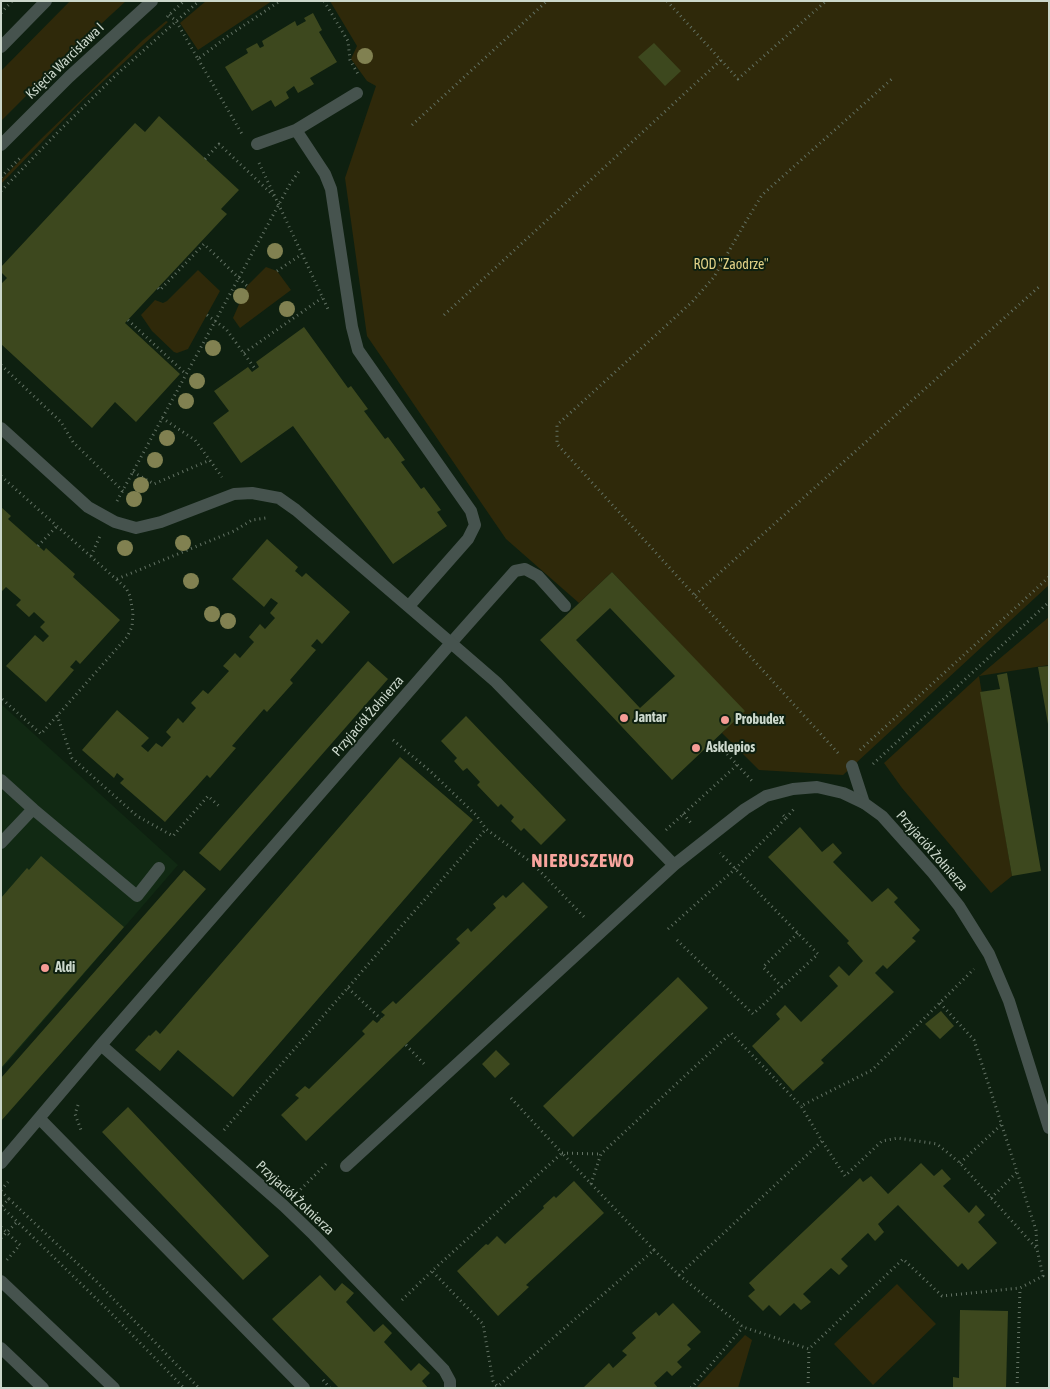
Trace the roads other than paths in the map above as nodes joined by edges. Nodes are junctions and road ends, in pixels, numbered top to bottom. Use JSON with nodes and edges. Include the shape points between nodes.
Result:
{"nodes":[{"id":1,"x":46,"y":1,"type":"edge"},
{"id":2,"x":152,"y":1,"type":"edge"},
{"id":3,"x":1,"y":46,"type":"edge"},
{"id":4,"x":357,"y":93,"type":"road end"},
{"id":5,"x":296,"y":130,"type":"junction"},
{"id":6,"x":251,"y":142,"type":"road end"},
{"id":7,"x":1,"y":145,"type":"edge"},
{"id":8,"x":1,"y":428,"type":"edge"},
{"id":9,"x":409,"y":606,"type":"junction"},
{"id":10,"x":565,"y":606,"type":"dead end"},
{"id":11,"x":451,"y":643,"type":"junction"},
{"id":12,"x":851,"y":762,"type":"road end"},
{"id":13,"x":1,"y":780,"type":"edge"},
{"id":14,"x":864,"y":803,"type":"junction"},
{"id":15,"x":33,"y":809,"type":"junction"},
{"id":16,"x":1,"y":843,"type":"edge"},
{"id":17,"x":674,"y":865,"type":"junction"},
{"id":18,"x":159,"y":868,"type":"dead end"},
{"id":19,"x":101,"y":1045,"type":"junction"},
{"id":20,"x":39,"y":1118,"type":"junction"},
{"id":21,"x":1049,"y":1128,"type":"edge"},
{"id":22,"x":1,"y":1163,"type":"edge"},
{"id":23,"x":346,"y":1166,"type":"dead end"},
{"id":24,"x":1,"y":1281,"type":"edge"},
{"id":25,"x":1,"y":1348,"type":"edge"},
{"id":26,"x":43,"y":1388,"type":"edge"},
{"id":27,"x":114,"y":1388,"type":"edge"},
{"id":28,"x":304,"y":1388,"type":"edge"},
{"id":29,"x":450,"y":1388,"type":"edge"}],
"edges":[{"from":1,"to":3,"type":"street"},
{"from":2,"to":7,"type":"street","name":"Księcia Warcisława I"},
{"from":4,"to":5,"type":"street"},
{"from":5,"to":6,"type":"street"},
{"from":5,"to":9,"type":"street","via":[[325,174],[330,190],[358,350],[471,511],[475,525],[468,539]]},
{"from":8,"to":9,"type":"street","via":[[88,506],[115,522],[136,528],[161,522],[234,494],[252,493],[279,498]]},
{"from":9,"to":11,"type":"street"},
{"from":10,"to":11,"type":"street","name":"Przyjaciół Żołnierza","via":[[538,576],[525,569],[515,571]]},
{"from":11,"to":17,"type":"street","via":[[496,682]]},
{"from":11,"to":19,"type":"street","name":"Przyjaciół Żołnierza"},
{"from":12,"to":14,"type":"street"},
{"from":13,"to":15,"type":"street"},
{"from":14,"to":17,"type":"street","name":"Przyjaciół Żołnierza","via":[[843,793],[817,787],[766,796]]},
{"from":14,"to":21,"type":"street","name":"Przyjaciół Żołnierza","via":[[889,823],[933,873],[959,906],[989,954],[1009,1001]]},
{"from":15,"to":16,"type":"street"},
{"from":15,"to":18,"type":"street","via":[[136,896]]},
{"from":17,"to":23,"type":"street","name":"Przyjaciół Żołnierza"},
{"from":19,"to":20,"type":"street","name":"Przyjaciół Żołnierza"},
{"from":19,"to":29,"type":"street","name":"Przyjaciół Żołnierza","via":[[284,1206],[444,1370]]},
{"from":20,"to":22,"type":"street","name":"Przyjaciół Żołnierza"},
{"from":20,"to":28,"type":"street"},
{"from":24,"to":27,"type":"street"},
{"from":25,"to":26,"type":"street"}]}
